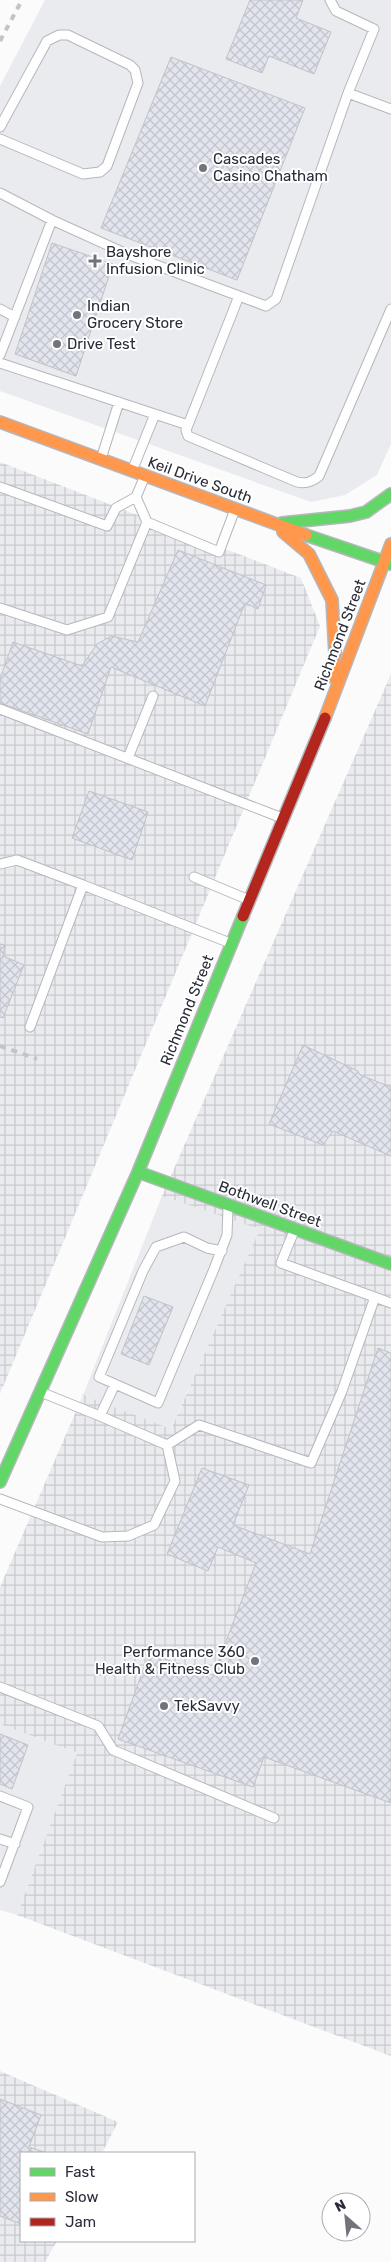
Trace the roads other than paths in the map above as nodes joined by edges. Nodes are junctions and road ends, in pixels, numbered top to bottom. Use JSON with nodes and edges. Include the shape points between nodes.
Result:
{"nodes":[{"id":1,"x":330,"y":0,"type":"edge"},
{"id":2,"x":348,"y":93,"type":"junction"},
{"id":3,"x":391,"y":109,"type":"edge"},
{"id":4,"x":0,"y":127,"type":"edge"},
{"id":5,"x":0,"y":139,"type":"edge"},
{"id":6,"x":0,"y":193,"type":"edge"},
{"id":7,"x":52,"y":220,"type":"junction"},
{"id":8,"x":239,"y":296,"type":"junction"},
{"id":9,"x":0,"y":309,"type":"edge"},
{"id":10,"x":391,"y":309,"type":"edge"},
{"id":11,"x":15,"y":317,"type":"junction"},
{"id":12,"x":0,"y":355,"type":"edge"},
{"id":13,"x":0,"y":363,"type":"edge"},
{"id":14,"x":119,"y":402,"type":"junction"},
{"id":15,"x":155,"y":414,"type":"junction"},
{"id":16,"x":0,"y":422,"type":"edge"},
{"id":17,"x":188,"y":425,"type":"junction"},
{"id":18,"x":101,"y":460,"type":"junction"},
{"id":19,"x":132,"y":471,"type":"junction"},
{"id":20,"x":145,"y":476,"type":"junction"},
{"id":21,"x":0,"y":487,"type":"edge"},
{"id":22,"x":391,"y":494,"type":"edge"},
{"id":23,"x":136,"y":497,"type":"junction"},
{"id":24,"x":235,"y":509,"type":"junction"},
{"id":25,"x":147,"y":522,"type":"junction"},
{"id":26,"x":274,"y":524,"type":"junction"},
{"id":27,"x":391,"y":544,"type":"edge"},
{"id":28,"x":388,"y":562,"type":"edge"},
{"id":29,"x":0,"y":608,"type":"edge"},
{"id":30,"x":153,"y":696,"type":"dead end"},
{"id":31,"x":330,"y":705,"type":"junction"},
{"id":32,"x":0,"y":709,"type":"edge"},
{"id":33,"x":128,"y":758,"type":"junction"},
{"id":34,"x":283,"y":818,"type":"junction"},
{"id":35,"x":0,"y":864,"type":"edge"},
{"id":36,"x":194,"y":877,"type":"dead end"},
{"id":37,"x":83,"y":885,"type":"junction"},
{"id":38,"x":249,"y":900,"type":"junction"},
{"id":39,"x":230,"y":944,"type":"junction"},
{"id":40,"x":30,"y":1028,"type":"dead end"},
{"id":41,"x":138,"y":1172,"type":"junction"},
{"id":42,"x":228,"y":1205,"type":"junction"},
{"id":43,"x":295,"y":1229,"type":"junction"},
{"id":44,"x":222,"y":1251,"type":"junction"},
{"id":45,"x":391,"y":1264,"type":"edge"},
{"id":46,"x":374,"y":1297,"type":"junction"},
{"id":47,"x":391,"y":1303,"type":"edge"},
{"id":48,"x":115,"y":1384,"type":"junction"},
{"id":49,"x":40,"y":1392,"type":"junction"},
{"id":50,"x":100,"y":1416,"type":"junction"},
{"id":51,"x":167,"y":1445,"type":"junction"},
{"id":52,"x":0,"y":1482,"type":"edge"},
{"id":53,"x":0,"y":1499,"type":"edge"},
{"id":54,"x":0,"y":1687,"type":"edge"},
{"id":55,"x":0,"y":1796,"type":"edge"},
{"id":56,"x":274,"y":1818,"type":"dead end"},
{"id":57,"x":0,"y":1839,"type":"edge"},
{"id":58,"x":15,"y":1844,"type":"junction"},
{"id":59,"x":0,"y":1882,"type":"edge"}],
"edges":[{"from":1,"to":2,"type":"lane","via":[[336,11],[374,29]]},
{"from":2,"to":3,"type":"lane"},
{"from":2,"to":8,"type":"lane","via":[[276,298],[266,306]]},
{"from":4,"to":5,"type":"lane","via":[[47,41],[59,34],[68,35],[135,70],[138,83],[107,166],[100,172],[83,174]]},
{"from":6,"to":7,"type":"lane"},
{"from":7,"to":8,"type":"lane","via":[[127,254]]},
{"from":7,"to":11,"type":"lane"},
{"from":8,"to":17,"type":"lane"},
{"from":9,"to":11,"type":"lane"},
{"from":10,"to":17,"type":"lane","via":[[320,476],[314,481],[306,484],[297,482],[195,440],[188,436]]},
{"from":11,"to":12,"type":"lane"},
{"from":13,"to":14,"type":"lane"},
{"from":14,"to":15,"type":"lane"},
{"from":14,"to":18,"type":"lane"},
{"from":15,"to":17,"type":"lane"},
{"from":15,"to":19,"type":"lane"},
{"from":16,"to":18,"type":"main road","name":"Keil Drive South"},
{"from":18,"to":19,"type":"main road","name":"Keil Drive South"},
{"from":19,"to":20,"type":"main road","name":"Keil Drive South"},
{"from":20,"to":23,"type":"lane"},
{"from":20,"to":24,"type":"main road","name":"Keil Drive South"},
{"from":21,"to":23,"type":"lane","via":[[107,526],[116,508]]},
{"from":22,"to":26,"type":"main road","via":[[366,512]]},
{"from":23,"to":25,"type":"lane"},
{"from":24,"to":25,"type":"lane","via":[[219,552]]},
{"from":24,"to":26,"type":"main road","name":"Keil Drive South"},
{"from":25,"to":29,"type":"lane","via":[[108,617],[67,630]]},
{"from":26,"to":28,"type":"main road","name":"Keil Drive South"},
{"from":26,"to":31,"type":"main road","via":[[309,554],[332,600],[335,654]]},
{"from":27,"to":28,"type":"main road","name":"Richmond Street"},
{"from":28,"to":31,"type":"main road","name":"Richmond Street"},
{"from":30,"to":33,"type":"lane"},
{"from":31,"to":34,"type":"main road","name":"Richmond Street"},
{"from":32,"to":33,"type":"lane"},
{"from":33,"to":34,"type":"lane"},
{"from":34,"to":38,"type":"main road","name":"Richmond Street"},
{"from":35,"to":37,"type":"lane","via":[[17,860]]},
{"from":36,"to":38,"type":"lane"},
{"from":37,"to":39,"type":"lane"},
{"from":37,"to":40,"type":"lane"},
{"from":38,"to":39,"type":"main road","name":"Richmond Street"},
{"from":39,"to":41,"type":"main road","name":"Richmond Street"},
{"from":41,"to":42,"type":"main road","name":"Bothwell Street"},
{"from":41,"to":49,"type":"main road","name":"Richmond Street"},
{"from":42,"to":43,"type":"main road","name":"Bothwell Street"},
{"from":42,"to":44,"type":"lane","via":[[228,1235]]},
{"from":43,"to":45,"type":"main road","name":"Bothwell Street"},
{"from":43,"to":46,"type":"lane","via":[[280,1263]]},
{"from":44,"to":48,"type":"lane","via":[[158,1403]]},
{"from":44,"to":48,"type":"lane","via":[[207,1248],[184,1236],[156,1247],[143,1270],[99,1377]]},
{"from":46,"to":47,"type":"lane"},
{"from":46,"to":51,"type":"lane","via":[[342,1391],[311,1463],[199,1425]]},
{"from":48,"to":50,"type":"lane"},
{"from":49,"to":50,"type":"lane"},
{"from":49,"to":52,"type":"main road","name":"Richmond Street"},
{"from":50,"to":51,"type":"lane"},
{"from":51,"to":53,"type":"lane","via":[[175,1481],[154,1525],[128,1536],[102,1537]]},
{"from":54,"to":56,"type":"lane","via":[[98,1726],[113,1750]]},
{"from":55,"to":58,"type":"lane","via":[[28,1807]]},
{"from":57,"to":58,"type":"lane"},
{"from":58,"to":59,"type":"lane"}]}
